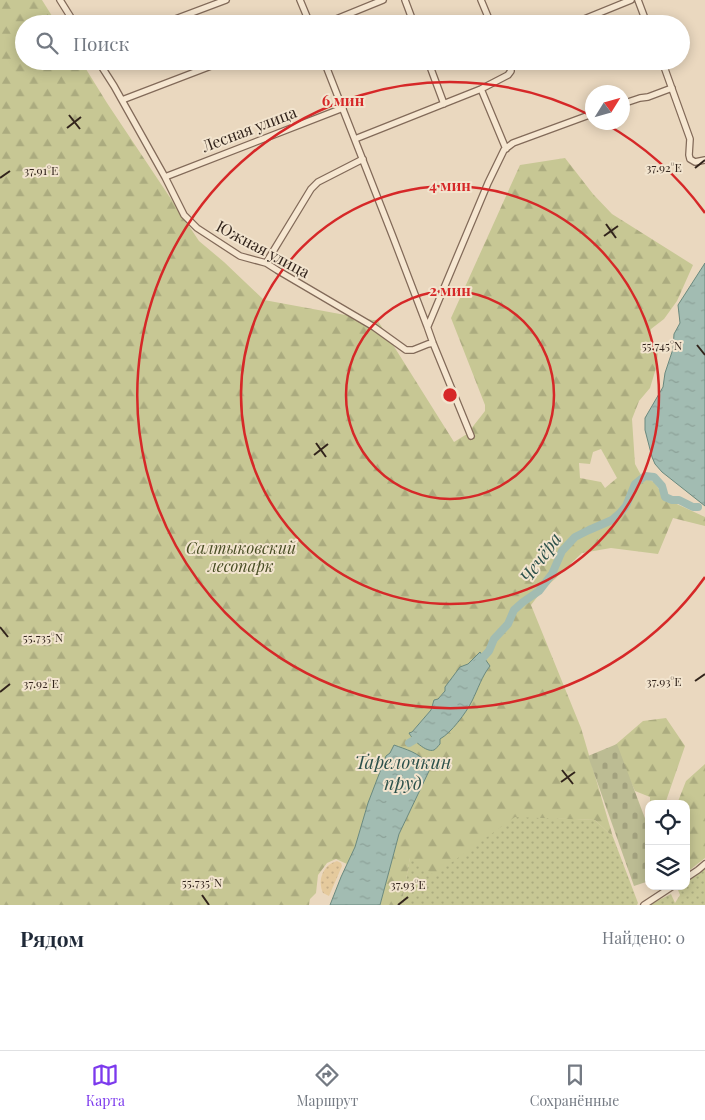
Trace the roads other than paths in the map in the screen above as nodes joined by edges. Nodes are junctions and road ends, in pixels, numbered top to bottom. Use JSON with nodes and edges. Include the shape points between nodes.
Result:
{"nodes":[{"id":1,"x":60,"y":0,"type":"edge"},
{"id":2,"x":226,"y":0,"type":"edge"},
{"id":3,"x":300,"y":0,"type":"edge"},
{"id":4,"x":383,"y":0,"type":"edge"},
{"id":5,"x":405,"y":0,"type":"edge"},
{"id":6,"x":481,"y":0,"type":"edge"},
{"id":7,"x":631,"y":0,"type":"edge"},
{"id":8,"x":638,"y":0,"type":"edge"},
{"id":9,"x":69,"y":15,"type":"edge"},
{"id":10,"x":186,"y":15,"type":"edge"},
{"id":11,"x":306,"y":15,"type":"edge"},
{"id":12,"x":346,"y":15,"type":"edge"},
{"id":13,"x":411,"y":15,"type":"edge"},
{"id":14,"x":487,"y":15,"type":"edge"},
{"id":15,"x":594,"y":15,"type":"edge"},
{"id":16,"x":644,"y":15,"type":"edge"},
{"id":17,"x":104,"y":70,"type":"edge"},
{"id":18,"x":200,"y":70,"type":"edge"},
{"id":19,"x":328,"y":70,"type":"edge"},
{"id":20,"x":431,"y":70,"type":"edge"},
{"id":21,"x":511,"y":70,"type":"edge"},
{"id":22,"x":665,"y":70,"type":"edge"},
{"id":23,"x":672,"y":88,"type":"junction"},
{"id":24,"x":481,"y":89,"type":"junction"},
{"id":25,"x":122,"y":100,"type":"junction"},
{"id":26,"x":630,"y":101,"type":"edge"},
{"id":27,"x":444,"y":104,"type":"junction"},
{"id":28,"x":343,"y":108,"type":"junction"},
{"id":29,"x":585,"y":117,"type":"edge"},
{"id":30,"x":355,"y":138,"type":"junction"},
{"id":31,"x":506,"y":149,"type":"junction"},
{"id":32,"x":363,"y":159,"type":"junction"},
{"id":33,"x":705,"y":160,"type":"edge"},
{"id":34,"x":165,"y":176,"type":"junction"},
{"id":35,"x":266,"y":262,"type":"junction"},
{"id":36,"x":428,"y":326,"type":"junction"},
{"id":37,"x":433,"y":343,"type":"junction"},
{"id":38,"x":471,"y":436,"type":"dead end"},
{"id":39,"x":705,"y":864,"type":"edge"},
{"id":40,"x":690,"y":875,"type":"edge"},
{"id":41,"x":667,"y":890,"type":"edge"},
{"id":42,"x":644,"y":905,"type":"edge"}],
"edges":[{"from":1,"to":9,"type":"street"},
{"from":2,"to":10,"type":"street"},
{"from":3,"to":11,"type":"street"},
{"from":4,"to":12,"type":"street"},
{"from":5,"to":13,"type":"street"},
{"from":6,"to":14,"type":"street"},
{"from":7,"to":15,"type":"street"},
{"from":8,"to":16,"type":"street"},
{"from":17,"to":25,"type":"street","name":"Южная улица"},
{"from":18,"to":25,"type":"street"},
{"from":19,"to":28,"type":"street"},
{"from":20,"to":27,"type":"street"},
{"from":21,"to":24,"type":"street","via":[[508,75]]},
{"from":22,"to":23,"type":"street"},
{"from":23,"to":26,"type":"street"},
{"from":23,"to":33,"type":"street","via":[[690,138],[690,159],[695,162]]},
{"from":24,"to":27,"type":"street"},
{"from":24,"to":31,"type":"street"},
{"from":25,"to":34,"type":"street","name":"Южная улица"},
{"from":27,"to":30,"type":"street"},
{"from":28,"to":30,"type":"street"},
{"from":28,"to":34,"type":"street","name":"Лесная улица"},
{"from":29,"to":31,"type":"street"},
{"from":30,"to":32,"type":"street"},
{"from":31,"to":36,"type":"street","via":[[488,182]]},
{"from":32,"to":35,"type":"street","via":[[318,182],[311,189]]},
{"from":32,"to":36,"type":"street"},
{"from":34,"to":35,"type":"street","name":"Южная улица","via":[[184,215],[197,228],[240,256]]},
{"from":35,"to":37,"type":"street","name":"Южная улица","via":[[406,350]]},
{"from":36,"to":37,"type":"street"},
{"from":37,"to":38,"type":"street"},
{"from":39,"to":40,"type":"street"},
{"from":41,"to":42,"type":"street"}]}
